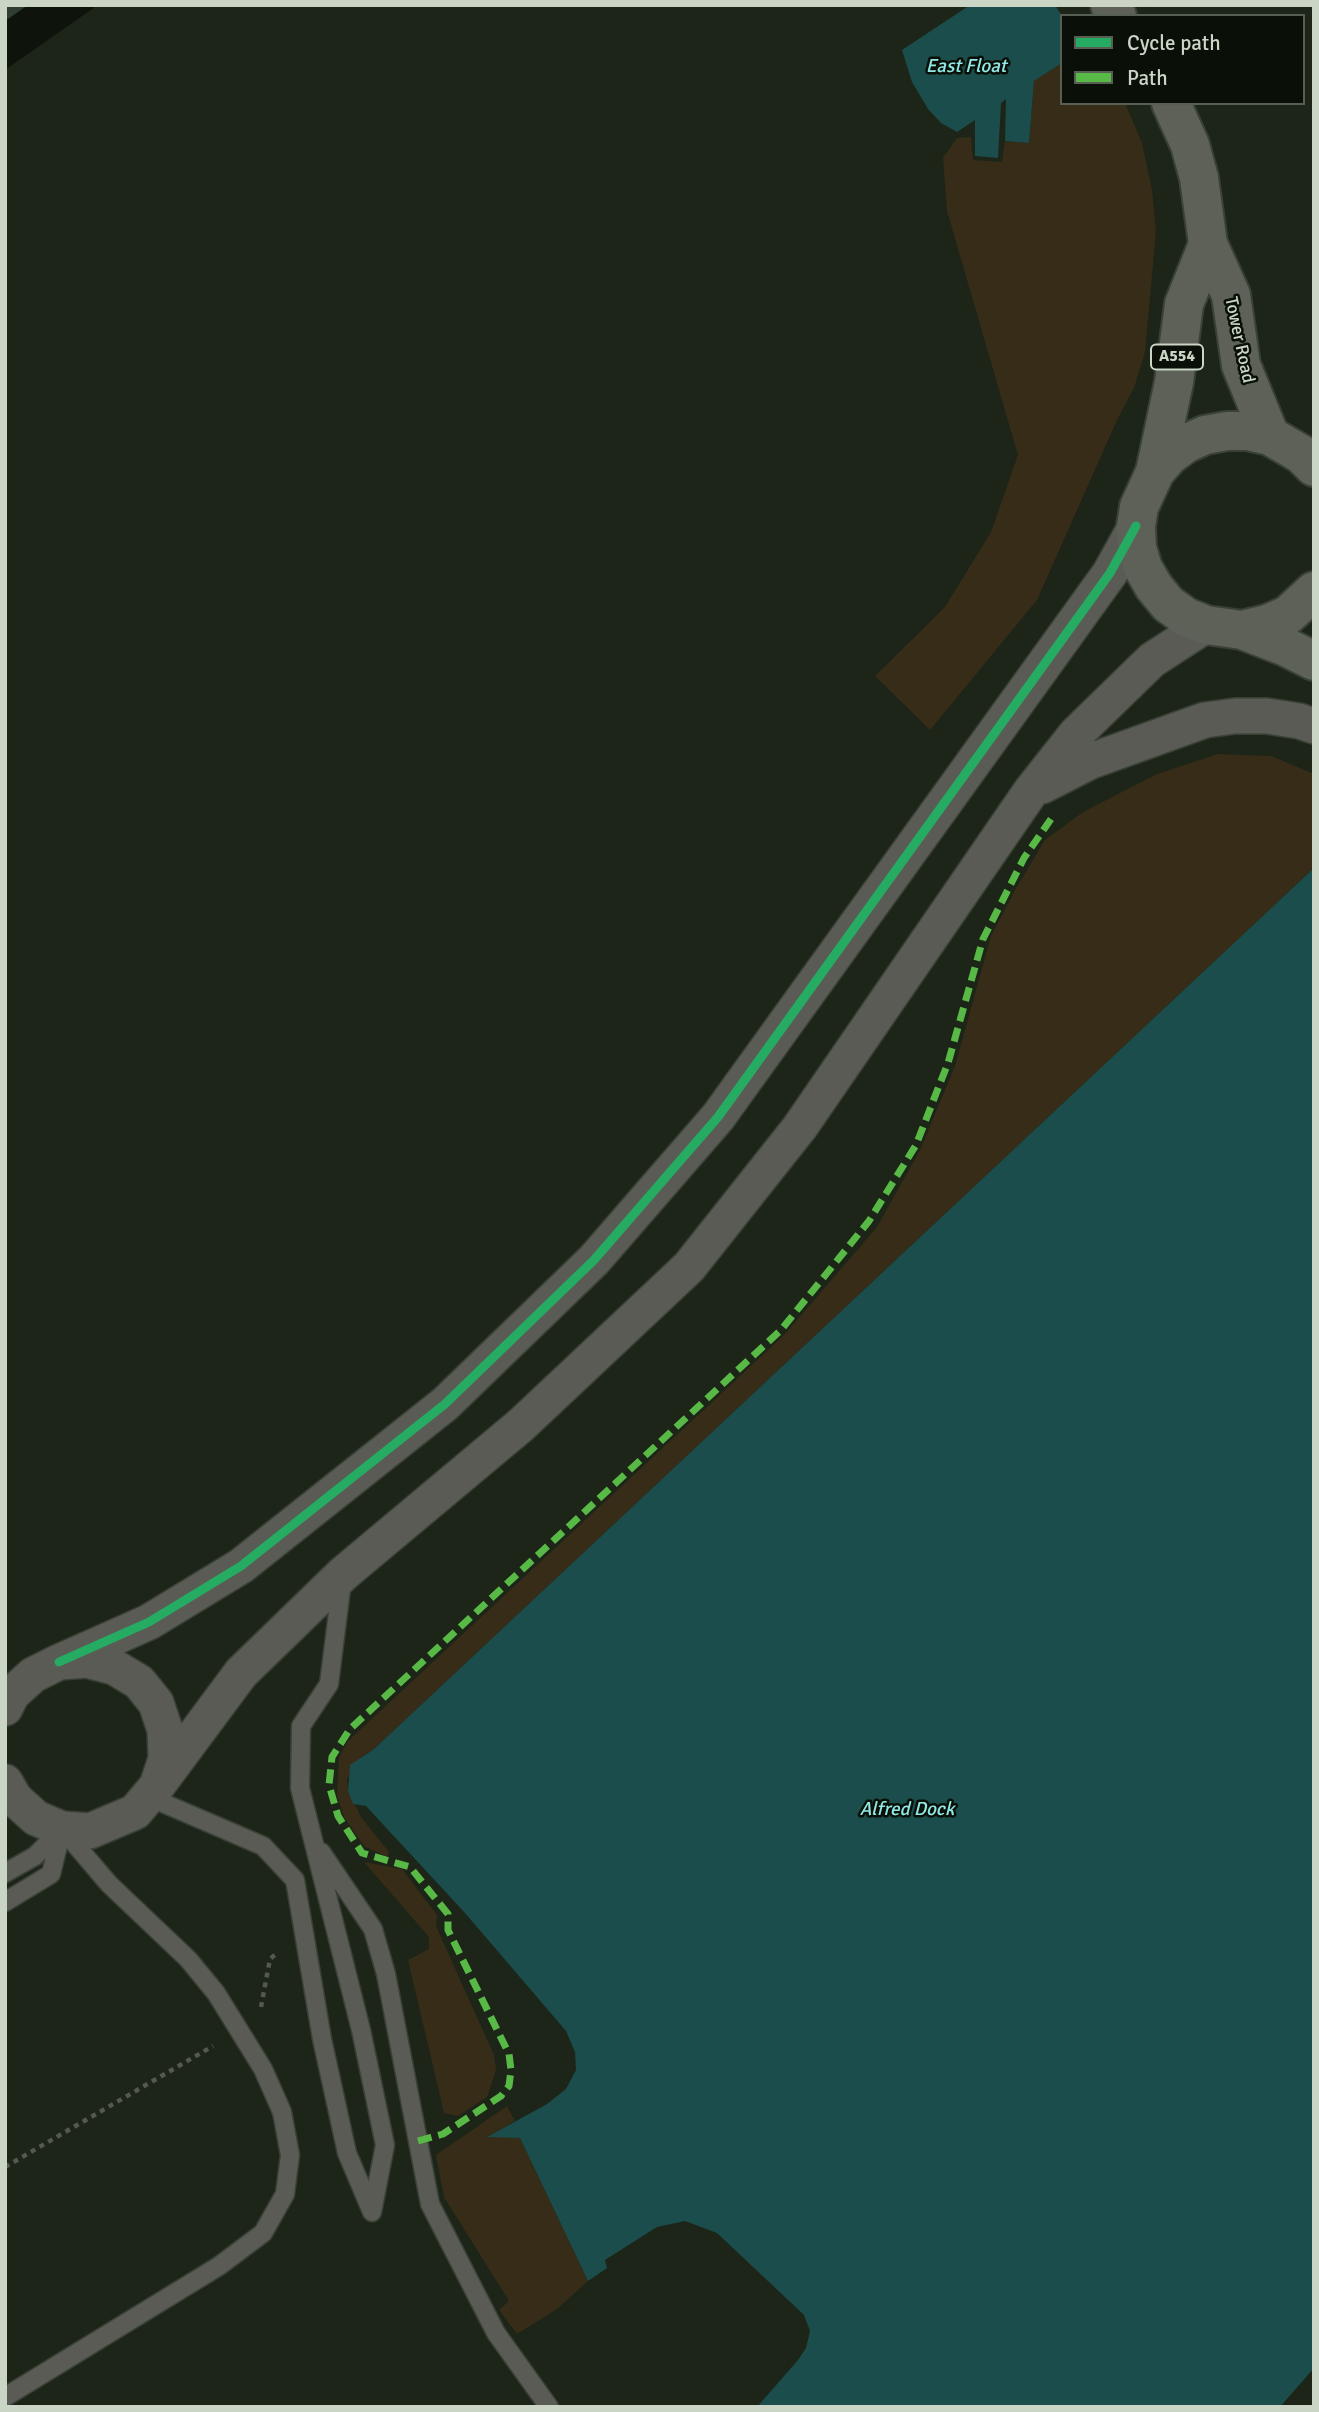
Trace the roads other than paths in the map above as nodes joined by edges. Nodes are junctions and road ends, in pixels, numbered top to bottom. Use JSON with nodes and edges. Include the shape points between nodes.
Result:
{"nodes":[{"id":1,"x":1172,"y":105,"type":"edge"},
{"id":2,"x":1208,"y":244,"type":"junction"},
{"id":3,"x":1269,"y":436,"type":"junction"},
{"id":4,"x":1314,"y":467,"type":"edge"},
{"id":5,"x":1155,"y":472,"type":"junction"},
{"id":6,"x":1136,"y":526,"type":"junction"},
{"id":7,"x":1314,"y":591,"type":"edge"},
{"id":8,"x":1224,"y":627,"type":"junction"},
{"id":9,"x":1314,"y":661,"type":"edge"},
{"id":10,"x":1314,"y":726,"type":"edge"},
{"id":11,"x":1031,"y":791,"type":"junction"},
{"id":12,"x":343,"y":1574,"type":"junction"},
{"id":13,"x":59,"y":1662,"type":"junction"},
{"id":14,"x":8,"y":1699,"type":"edge"},
{"id":15,"x":5,"y":1782,"type":"edge"},
{"id":16,"x":153,"y":1791,"type":"junction"},
{"id":17,"x":62,"y":1829,"type":"junction"},
{"id":18,"x":313,"y":1841,"type":"junction"},
{"id":19,"x":5,"y":1873,"type":"edge"},
{"id":20,"x":8,"y":1901,"type":"edge"},
{"id":21,"x":5,"y":2397,"type":"edge"},
{"id":22,"x":549,"y":2407,"type":"edge"}],
"edges":[{"from":1,"to":2,"type":"highway","name":"Tower Road","number":"A554","via":[[1199,178]]},
{"from":2,"to":3,"type":"highway","name":"Tower Road","number":"A554","via":[[1231,295],[1241,365]]},
{"from":2,"to":5,"type":"highway","name":"Tower Road","number":"A554","via":[[1184,304]]},
{"from":3,"to":4,"type":"highway","number":"A554"},
{"from":3,"to":5,"type":"highway","number":"A554","via":[[1227,430],[1205,435],[1177,450]]},
{"from":5,"to":6,"type":"highway","number":"A554","via":[[1145,489]]},
{"from":6,"to":8,"type":"highway","number":"A554","via":[[1143,568],[1168,604],[1186,617]]},
{"from":6,"to":13,"type":"street","via":[[1110,573],[718,1116],[594,1260],[444,1404],[241,1566],[149,1622]]},
{"from":7,"to":8,"type":"highway","via":[[1288,615],[1267,624]]},
{"from":8,"to":9,"type":"highway","number":"A554"},
{"from":8,"to":11,"type":"street","via":[[1152,660],[1076,734]]},
{"from":10,"to":11,"type":"street","via":[[1267,716],[1205,720],[1091,761]]},
{"from":11,"to":12,"type":"street","via":[[800,1127],[689,1267],[521,1425]]},
{"from":12,"to":16,"type":"street","via":[[241,1673]]},
{"from":12,"to":18,"type":"lane","via":[[329,1684],[301,1726],[300,1788]]},
{"from":13,"to":14,"type":"street","via":[[33,1675]]},
{"from":13,"to":16,"type":"street","via":[[87,1660],[114,1667],[138,1682],[156,1703],[165,1730],[166,1759]]},
{"from":15,"to":17,"type":"street","via":[[15,1800],[36,1818]]},
{"from":16,"to":17,"type":"street","via":[[135,1812],[102,1827]]},
{"from":16,"to":18,"type":"lane","via":[[263,1846],[295,1880],[347,2153],[372,2212],[384,2145],[361,2030]]},
{"from":17,"to":19,"type":"lane","via":[[35,1856]]},
{"from":17,"to":20,"type":"lane","via":[[51,1874]]},
{"from":17,"to":21,"type":"lane","via":[[216,1993],[263,2069],[282,2112],[290,2155],[285,2194],[263,2233],[219,2266]]},
{"from":18,"to":22,"type":"lane","via":[[373,1929],[386,1974],[430,2204],[496,2333]]}]}
